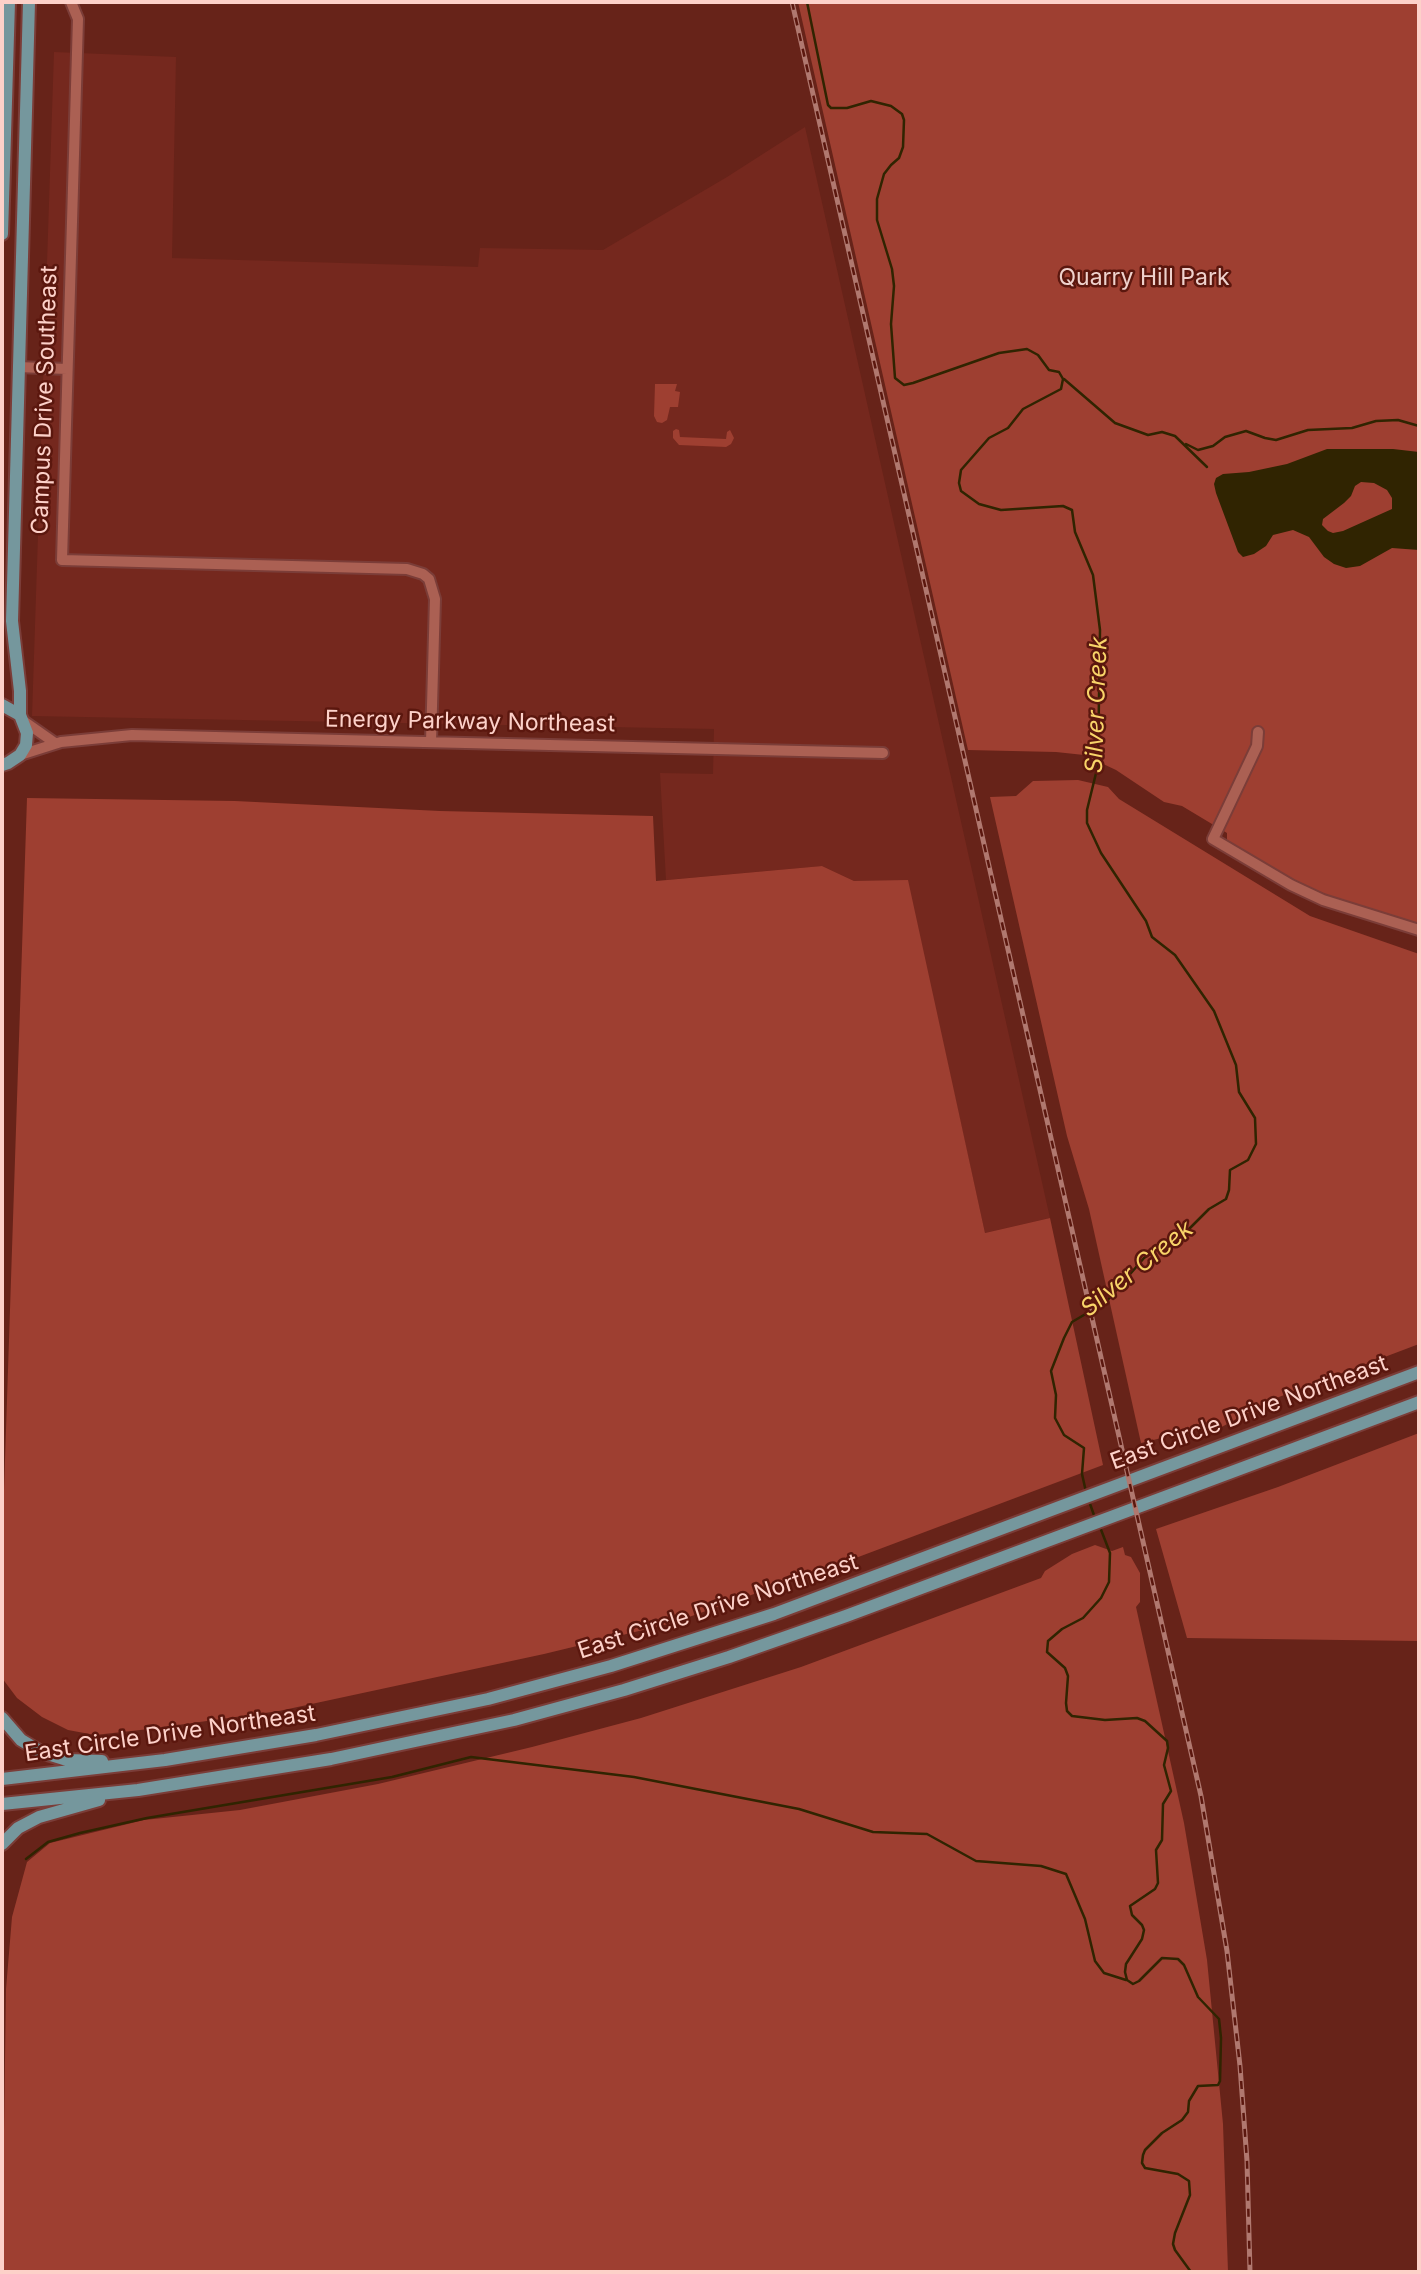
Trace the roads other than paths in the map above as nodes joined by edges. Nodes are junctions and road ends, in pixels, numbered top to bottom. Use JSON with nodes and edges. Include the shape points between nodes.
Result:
{"nodes":[{"id":1,"x":9,"y":2,"type":"edge"},
{"id":2,"x":29,"y":2,"type":"edge"},
{"id":3,"x":71,"y":2,"type":"edge"},
{"id":4,"x":2,"y":234,"type":"edge"},
{"id":5,"x":18,"y":367,"type":"junction"},
{"id":6,"x":67,"y":369,"type":"junction"},
{"id":7,"x":2,"y":705,"type":"edge"},
{"id":8,"x":22,"y":719,"type":"junction"},
{"id":9,"x":1258,"y":732,"type":"dead end"},
{"id":10,"x":430,"y":742,"type":"junction"},
{"id":11,"x":55,"y":743,"type":"junction"},
{"id":12,"x":883,"y":753,"type":"dead end"},
{"id":13,"x":20,"y":755,"type":"junction"},
{"id":14,"x":4,"y":768,"type":"edge"},
{"id":15,"x":1419,"y":930,"type":"edge"},
{"id":16,"x":1419,"y":1372,"type":"edge"},
{"id":17,"x":1419,"y":1402,"type":"edge"},
{"id":18,"x":2,"y":1718,"type":"edge"},
{"id":19,"x":165,"y":1760,"type":"junction"},
{"id":20,"x":2,"y":1779,"type":"edge"},
{"id":21,"x":138,"y":1790,"type":"junction"},
{"id":22,"x":2,"y":1804,"type":"edge"},
{"id":23,"x":2,"y":1844,"type":"edge"}],
"edges":[{"from":1,"to":4,"type":"main road"},
{"from":2,"to":5,"type":"main road"},
{"from":3,"to":6,"type":"street","name":"Campus Drive Southeast","via":[[78,19]]},
{"from":5,"to":6,"type":"street"},
{"from":5,"to":8,"type":"main road","via":[[12,621]]},
{"from":6,"to":10,"type":"street","name":"Campus Drive Southeast","via":[[62,560],[417,571],[429,579],[435,599]]},
{"from":7,"to":8,"type":"main road"},
{"from":8,"to":11,"type":"street"},
{"from":8,"to":13,"type":"main road","via":[[27,733]]},
{"from":9,"to":15,"type":"street","via":[[1257,746],[1213,839],[1323,900]]},
{"from":10,"to":11,"type":"street","name":"Energy Parkway Northeast","via":[[132,735]]},
{"from":10,"to":12,"type":"street","name":"Energy Parkway Northeast"},
{"from":11,"to":13,"type":"street","name":"Energy Parkway Northeast"},
{"from":13,"to":14,"type":"main road"},
{"from":16,"to":19,"type":"main road","name":"East Circle Drive Northeast","via":[[774,1614],[611,1666],[419,1714]]},
{"from":17,"to":21,"type":"main road","name":"East Circle Drive Northeast","via":[[821,1625],[624,1690],[418,1742]]},
{"from":18,"to":19,"type":"main road","via":[[26,1744],[59,1758]]},
{"from":19,"to":20,"type":"main road","name":"East Circle Drive Northeast"},
{"from":21,"to":22,"type":"main road","name":"East Circle Drive Northeast"},
{"from":21,"to":23,"type":"main road","via":[[39,1817]]}]}
